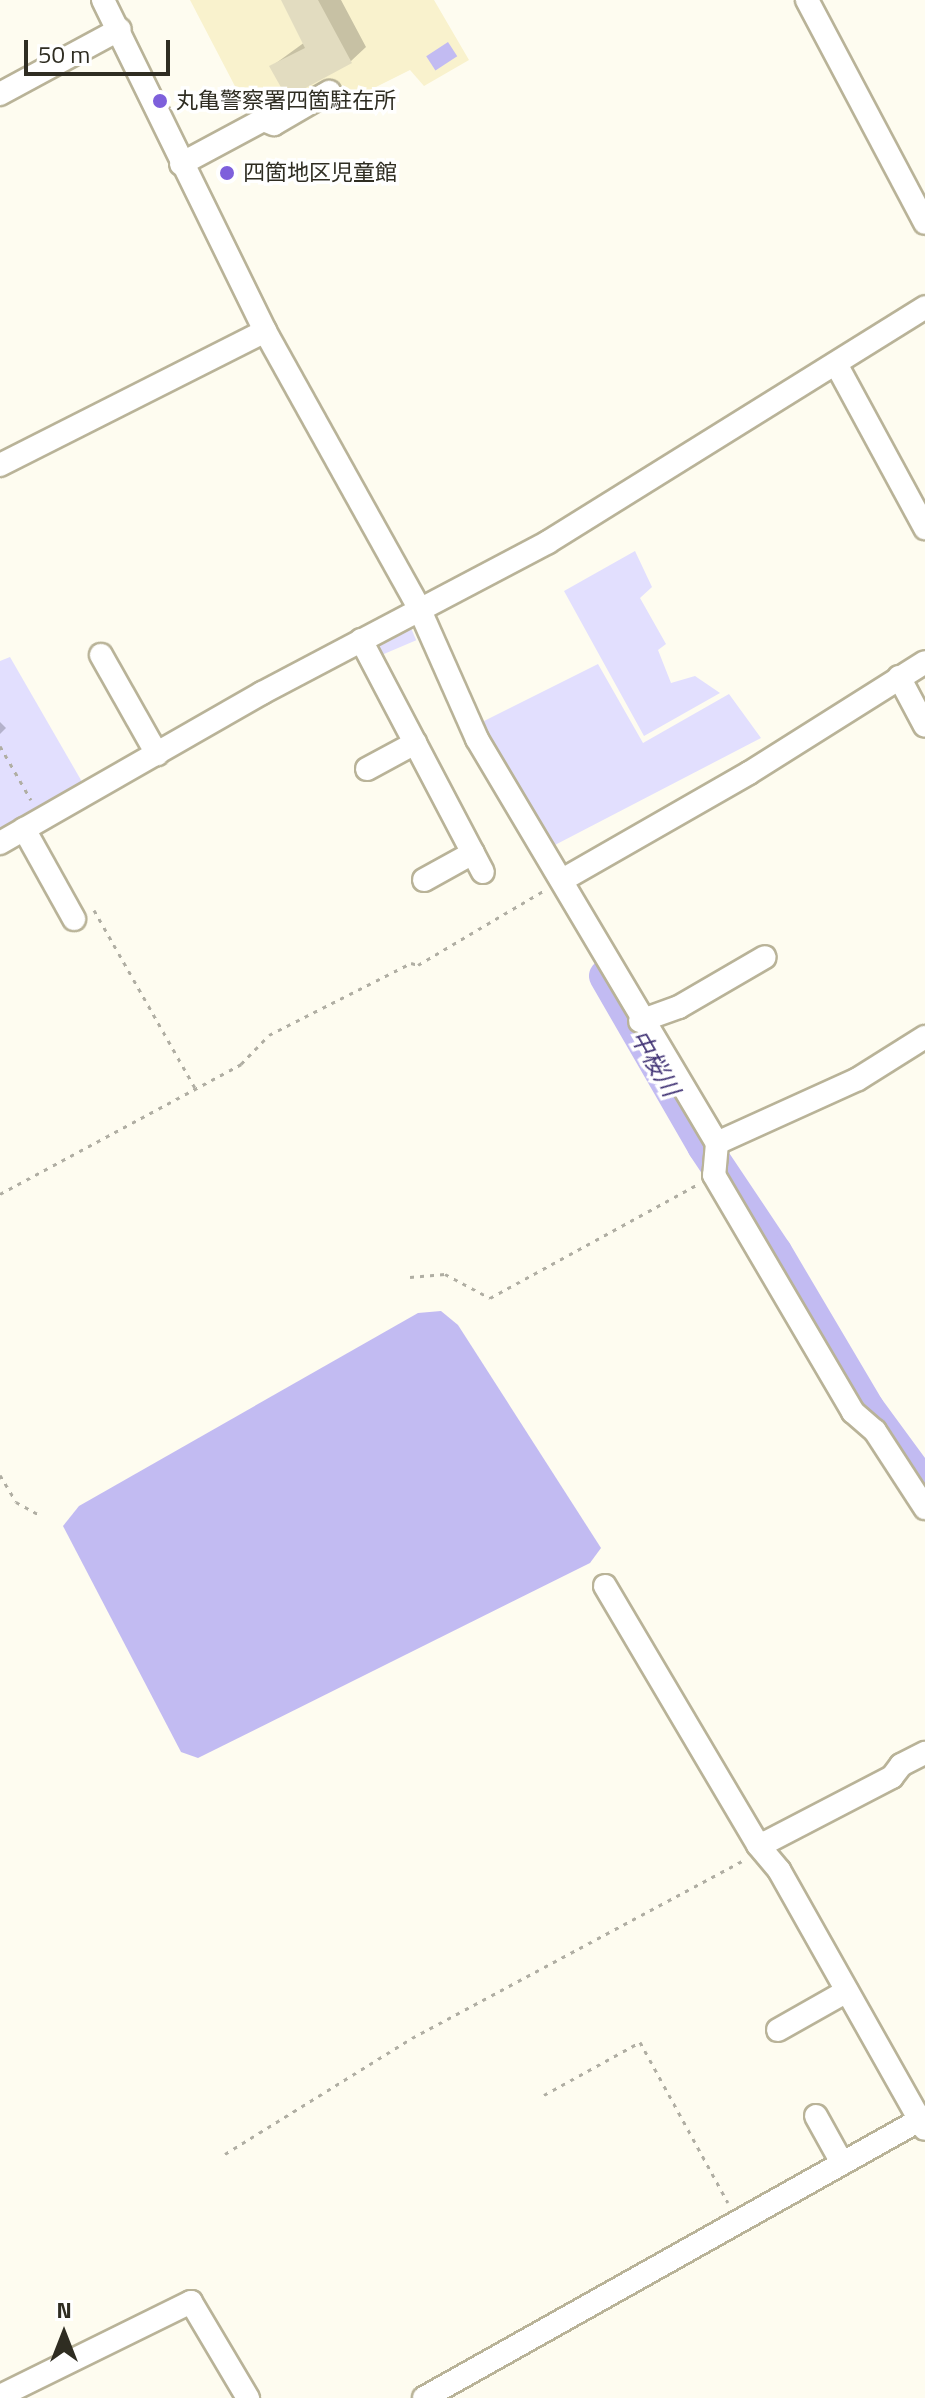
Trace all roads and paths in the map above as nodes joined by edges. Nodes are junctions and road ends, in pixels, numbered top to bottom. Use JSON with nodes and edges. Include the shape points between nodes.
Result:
{"nodes":[{"id":1,"x":103,"y":0,"type":"edge"},
{"id":2,"x":807,"y":0,"type":"edge"},
{"id":3,"x":120,"y":29,"type":"junction"},
{"id":4,"x":329,"y":92,"type":"dead end"},
{"id":5,"x":0,"y":94,"type":"edge"},
{"id":6,"x":181,"y":164,"type":"junction"},
{"id":7,"x":925,"y":223,"type":"edge"},
{"id":8,"x":925,"y":307,"type":"edge"},
{"id":9,"x":265,"y":331,"type":"junction"},
{"id":10,"x":836,"y":364,"type":"junction"},
{"id":11,"x":0,"y":465,"type":"edge"},
{"id":12,"x":925,"y":528,"type":"edge"},
{"id":13,"x":419,"y":608,"type":"junction"},
{"id":14,"x":361,"y":640,"type":"junction"},
{"id":15,"x":101,"y":655,"type":"dead end"},
{"id":16,"x":925,"y":662,"type":"edge"},
{"id":17,"x":899,"y":677,"type":"junction"},
{"id":18,"x":925,"y":726,"type":"edge"},
{"id":19,"x":415,"y":743,"type":"junction"},
{"id":20,"x":0,"y":746,"type":"edge"},
{"id":21,"x":157,"y":754,"type":"junction"},
{"id":22,"x":367,"y":769,"type":"dead end"},
{"id":23,"x":33,"y":824,"type":"junction"},
{"id":24,"x":0,"y":843,"type":"edge"},
{"id":25,"x":424,"y":880,"type":"dead end"},
{"id":26,"x":556,"y":883,"type":"junction"},
{"id":27,"x":90,"y":903,"type":"dead end"},
{"id":28,"x":74,"y":919,"type":"dead end"},
{"id":29,"x":765,"y":957,"type":"dead end"},
{"id":30,"x":640,"y":1021,"type":"junction"},
{"id":31,"x":925,"y":1037,"type":"edge"},
{"id":32,"x":195,"y":1088,"type":"junction"},
{"id":33,"x":716,"y":1160,"type":"junction"},
{"id":34,"x":0,"y":1194,"type":"edge"},
{"id":35,"x":410,"y":1277,"type":"dead end"},
{"id":36,"x":0,"y":1475,"type":"edge"},
{"id":37,"x":925,"y":1508,"type":"edge"},
{"id":38,"x":41,"y":1516,"type":"dead end"},
{"id":39,"x":605,"y":1586,"type":"dead end"},
{"id":40,"x":925,"y":1753,"type":"edge"},
{"id":41,"x":763,"y":1850,"type":"junction"},
{"id":42,"x":847,"y":1991,"type":"junction"},
{"id":43,"x":778,"y":2030,"type":"dead end"},
{"id":44,"x":544,"y":2095,"type":"dead end"},
{"id":45,"x":816,"y":2116,"type":"dead end"},
{"id":46,"x":923,"y":2122,"type":"edge"},
{"id":47,"x":225,"y":2154,"type":"dead end"},
{"id":48,"x":842,"y":2163,"type":"junction"},
{"id":49,"x":738,"y":2221,"type":"junction"},
{"id":50,"x":0,"y":2396,"type":"edge"},
{"id":51,"x":248,"y":2398,"type":"edge"},
{"id":52,"x":424,"y":2398,"type":"edge"}],
"edges":[{"from":1,"to":3,"type":"street"},
{"from":2,"to":7,"type":"street"},
{"from":3,"to":5,"type":"street"},
{"from":3,"to":6,"type":"street"},
{"from":4,"to":6,"type":"street","via":[[274,124],[263,120]]},
{"from":6,"to":9,"type":"street"},
{"from":8,"to":10,"type":"street"},
{"from":9,"to":11,"type":"street"},
{"from":9,"to":13,"type":"street"},
{"from":10,"to":12,"type":"street"},
{"from":10,"to":13,"type":"street","via":[[729,425],[548,542]]},
{"from":13,"to":14,"type":"street"},
{"from":13,"to":26,"type":"street","via":[[477,739]]},
{"from":14,"to":19,"type":"street"},
{"from":14,"to":21,"type":"street"},
{"from":15,"to":21,"type":"street"},
{"from":16,"to":17,"type":"street"},
{"from":17,"to":18,"type":"street"},
{"from":17,"to":26,"type":"street","via":[[749,773]]},
{"from":19,"to":22,"type":"street"},
{"from":19,"to":25,"type":"street","via":[[478,862]]},
{"from":20,"to":23,"type":"path"},
{"from":21,"to":23,"type":"street"},
{"from":23,"to":24,"type":"street"},
{"from":23,"to":28,"type":"street"},
{"from":26,"to":30,"type":"street"},
{"from":26,"to":32,"type":"path","via":[[418,965],[411,963],[269,1035],[241,1064]]},
{"from":27,"to":32,"type":"path"},
{"from":29,"to":30,"type":"street","via":[[679,1007]]},
{"from":30,"to":33,"type":"street"},
{"from":31,"to":33,"type":"street"},
{"from":32,"to":34,"type":"path"},
{"from":33,"to":35,"type":"path","via":[[490,1298],[445,1274]]},
{"from":33,"to":37,"type":"street","via":[[853,1412],[875,1431]]},
{"from":36,"to":38,"type":"path","via":[[16,1502]]},
{"from":39,"to":41,"type":"street"},
{"from":40,"to":41,"type":"street","via":[[901,1765],[892,1777],[767,1842]]},
{"from":41,"to":42,"type":"street"},
{"from":41,"to":47,"type":"path","via":[[412,2038]]},
{"from":42,"to":43,"type":"street"},
{"from":42,"to":46,"type":"street"},
{"from":44,"to":49,"type":"path","via":[[640,2042]]},
{"from":45,"to":48,"type":"street"},
{"from":46,"to":48,"type":"street"},
{"from":48,"to":49,"type":"street"},
{"from":49,"to":52,"type":"street"},
{"from":50,"to":51,"type":"street","via":[[191,2302]]}]}
